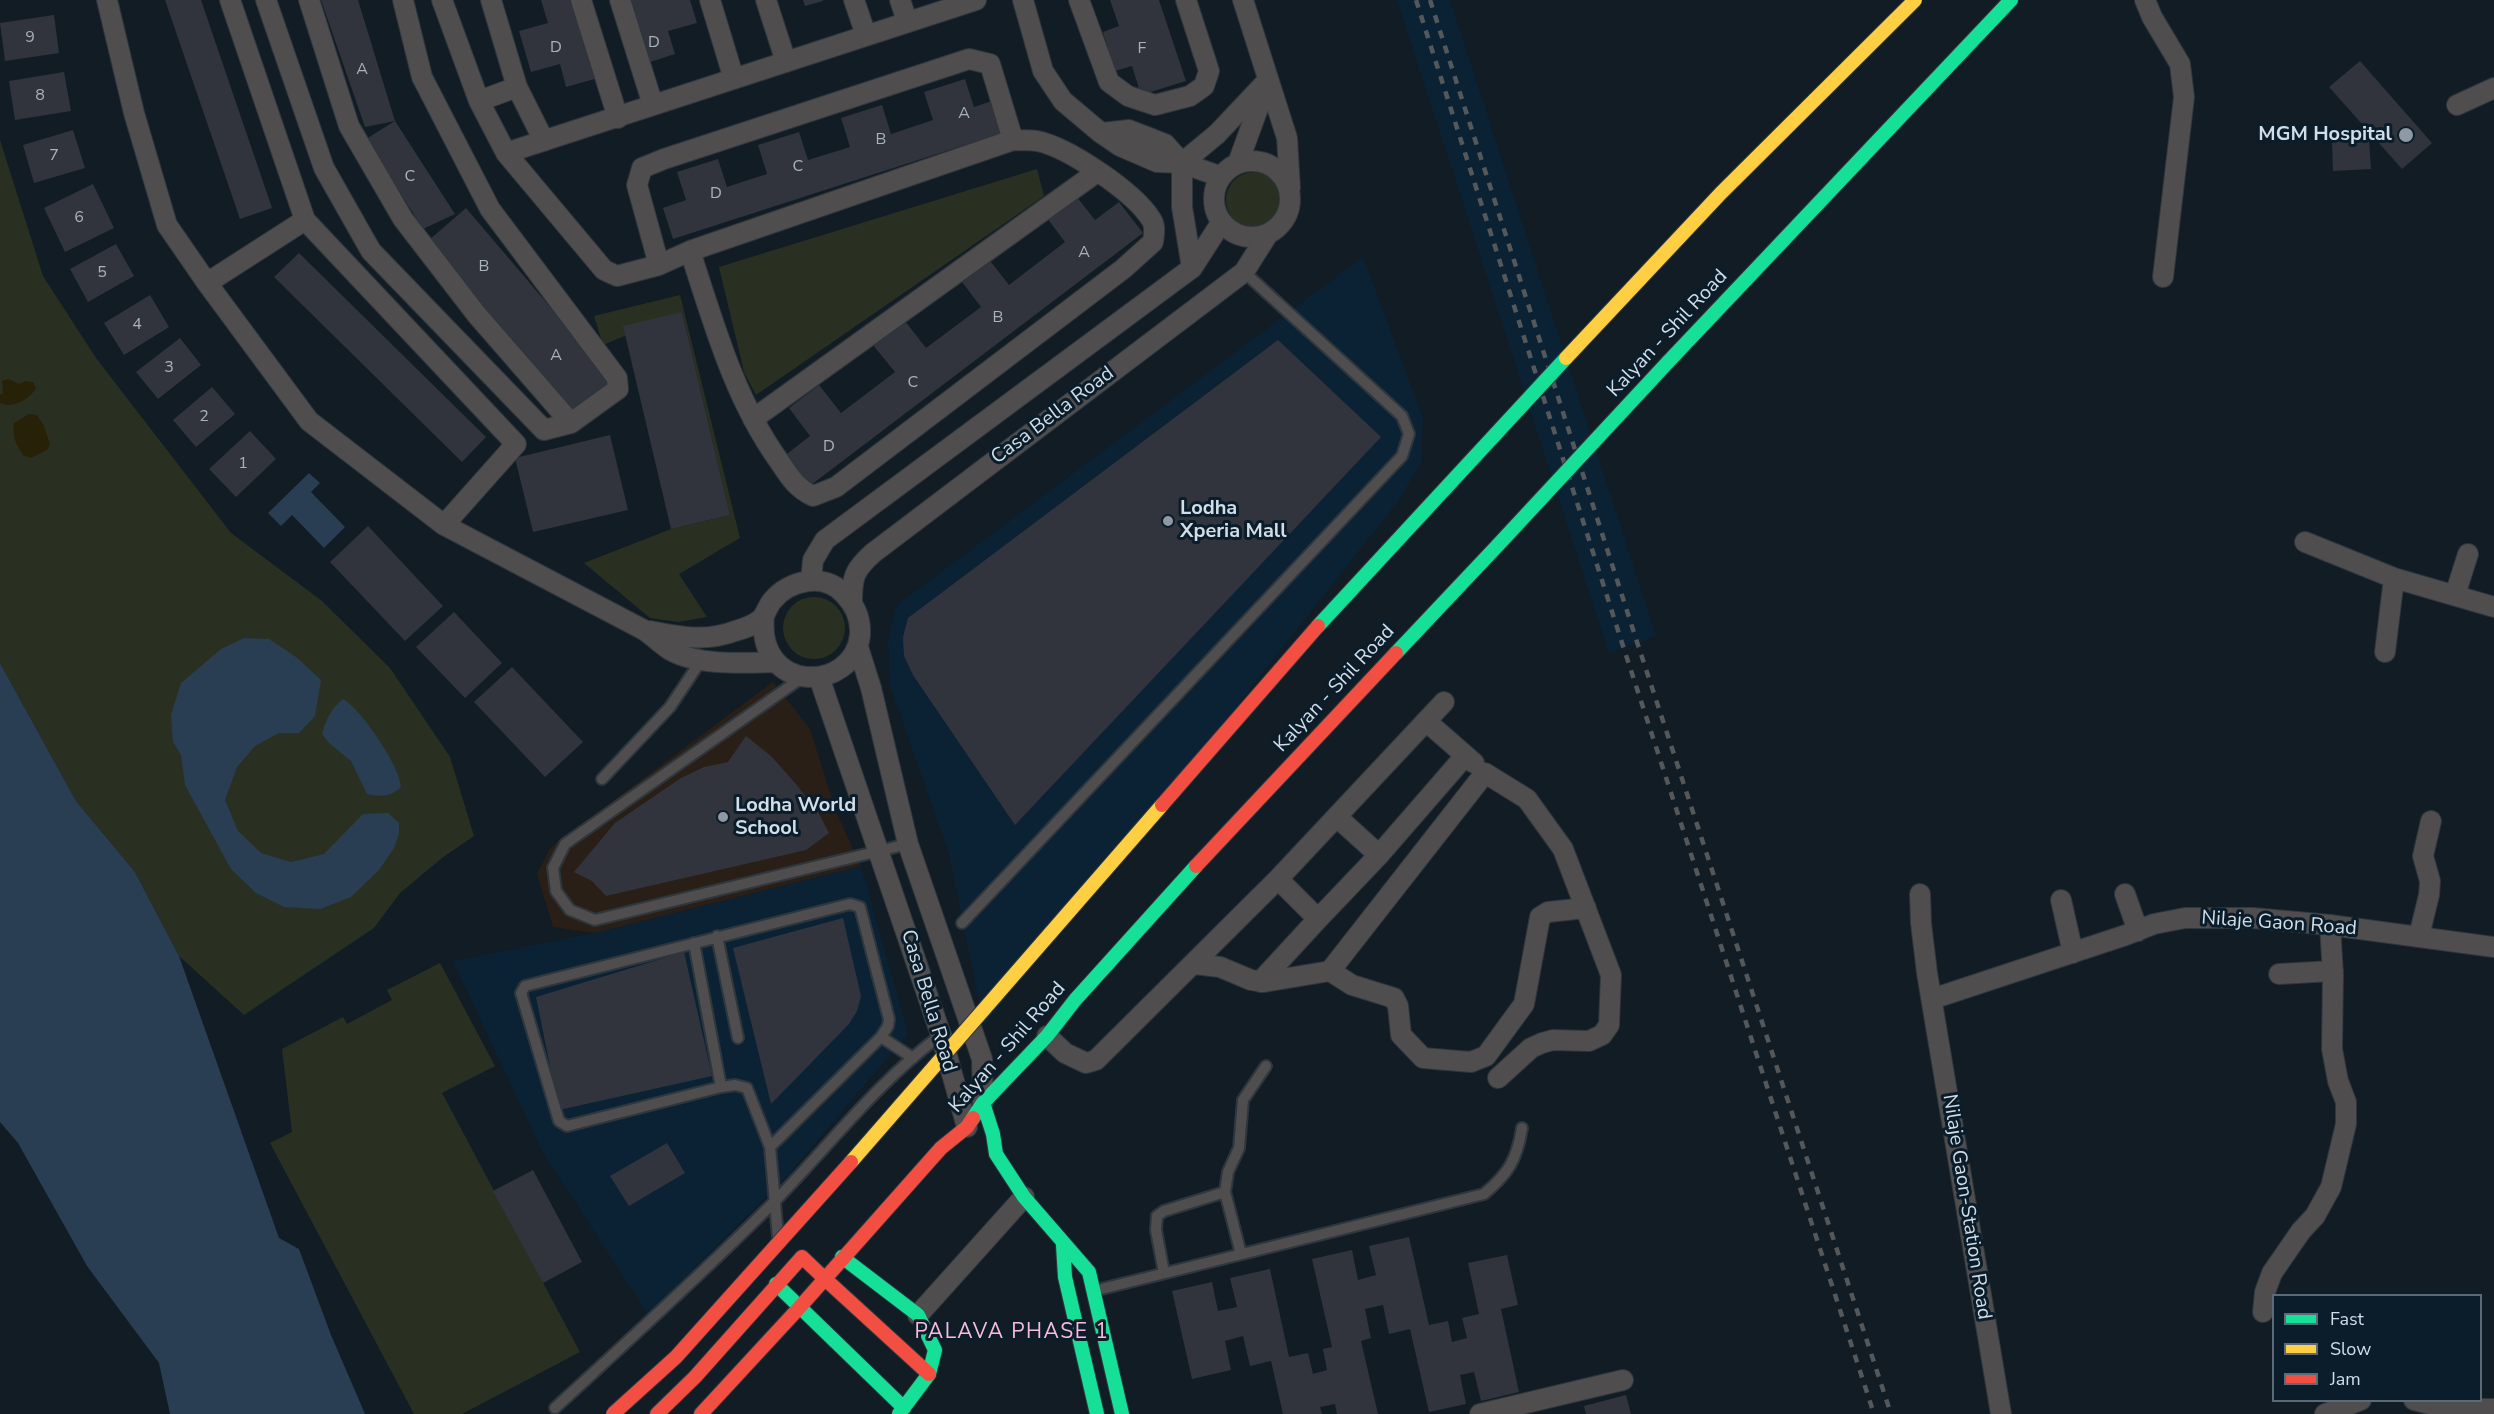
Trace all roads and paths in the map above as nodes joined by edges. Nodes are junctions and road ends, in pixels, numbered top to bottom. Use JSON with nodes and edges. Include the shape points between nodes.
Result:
{"nodes":[{"id":1,"x":107,"y":0,"type":"edge"},
{"id":2,"x":230,"y":0,"type":"edge"},
{"id":3,"x":266,"y":0,"type":"edge"},
{"id":4,"x":309,"y":0,"type":"edge"},
{"id":5,"x":403,"y":0,"type":"edge"},
{"id":6,"x":442,"y":0,"type":"edge"},
{"id":7,"x":491,"y":0,"type":"edge"},
{"id":8,"x":581,"y":0,"type":"edge"},
{"id":9,"x":620,"y":0,"type":"edge"},
{"id":10,"x":710,"y":0,"type":"edge"},
{"id":11,"x":766,"y":0,"type":"edge"},
{"id":12,"x":854,"y":0,"type":"edge"},
{"id":13,"x":900,"y":0,"type":"edge"},
{"id":14,"x":976,"y":0,"type":"edge"},
{"id":15,"x":1023,"y":0,"type":"edge"},
{"id":16,"x":1079,"y":0,"type":"edge"},
{"id":17,"x":1186,"y":0,"type":"edge"},
{"id":18,"x":1243,"y":0,"type":"edge"},
{"id":19,"x":1915,"y":0,"type":"edge"},
{"id":20,"x":2011,"y":0,"type":"edge"},
{"id":21,"x":2145,"y":0,"type":"edge"},
{"id":22,"x":957,"y":2,"type":"edge"},
{"id":23,"x":907,"y":21,"type":"junction"},
{"id":24,"x":866,"y":35,"type":"junction"},
{"id":25,"x":786,"y":62,"type":"junction"},
{"id":26,"x":734,"y":79,"type":"junction"},
{"id":27,"x":1268,"y":80,"type":"junction"},
{"id":28,"x":517,"y":87,"type":"junction"},
{"id":29,"x":2494,"y":88,"type":"edge"},
{"id":30,"x":479,"y":101,"type":"junction"},
{"id":31,"x":653,"y":105,"type":"junction"},
{"id":32,"x":2457,"y":105,"type":"dead end"},
{"id":33,"x":618,"y":118,"type":"junction"},
{"id":34,"x":1013,"y":140,"type":"junction"},
{"id":35,"x":544,"y":141,"type":"junction"},
{"id":36,"x":506,"y":153,"type":"junction"},
{"id":37,"x":1182,"y":163,"type":"junction"},
{"id":38,"x":1238,"y":163,"type":"junction"},
{"id":39,"x":1097,"y":172,"type":"junction"},
{"id":40,"x":1219,"y":176,"type":"junction"},
{"id":41,"x":1290,"y":197,"type":"junction"},
{"id":42,"x":305,"y":220,"type":"junction"},
{"id":43,"x":1221,"y":223,"type":"junction"},
{"id":44,"x":1268,"y":234,"type":"junction"},
{"id":45,"x":690,"y":251,"type":"junction"},
{"id":46,"x":659,"y":265,"type":"junction"},
{"id":47,"x":1192,"y":268,"type":"junction"},
{"id":48,"x":1244,"y":272,"type":"junction"},
{"id":49,"x":2163,"y":277,"type":"dead end"},
{"id":50,"x":207,"y":283,"type":"junction"},
{"id":51,"x":753,"y":419,"type":"junction"},
{"id":52,"x":571,"y":423,"type":"junction"},
{"id":53,"x":444,"y":525,"type":"junction"},
{"id":54,"x":2305,"y":542,"type":"dead end"},
{"id":55,"x":2468,"y":554,"type":"dead end"},
{"id":56,"x":2394,"y":578,"type":"junction"},
{"id":57,"x":811,"y":580,"type":"junction"},
{"id":58,"x":2455,"y":596,"type":"junction"},
{"id":59,"x":852,"y":602,"type":"junction"},
{"id":60,"x":2494,"y":607,"type":"edge"},
{"id":61,"x":764,"y":616,"type":"junction"},
{"id":62,"x":644,"y":630,"type":"junction"},
{"id":63,"x":858,"y":647,"type":"junction"},
{"id":64,"x":2385,"y":652,"type":"dead end"},
{"id":65,"x":702,"y":659,"type":"junction"},
{"id":66,"x":775,"y":662,"type":"junction"},
{"id":67,"x":811,"y":677,"type":"junction"},
{"id":68,"x":1444,"y":702,"type":"dead end"},
{"id":69,"x":1426,"y":722,"type":"junction"},
{"id":70,"x":1465,"y":756,"type":"junction"},
{"id":71,"x":1485,"y":773,"type":"junction"},
{"id":72,"x":602,"y":779,"type":"dead end"},
{"id":73,"x":1337,"y":817,"type":"junction"},
{"id":74,"x":2431,"y":821,"type":"dead end"},
{"id":75,"x":908,"y":844,"type":"junction"},
{"id":76,"x":880,"y":850,"type":"junction"},
{"id":77,"x":1379,"y":855,"type":"junction"},
{"id":78,"x":1278,"y":879,"type":"junction"},
{"id":79,"x":1920,"y":894,"type":"dead end"},
{"id":80,"x":2125,"y":894,"type":"dead end"},
{"id":81,"x":2061,"y":900,"type":"dead end"},
{"id":82,"x":1586,"y":908,"type":"junction"},
{"id":83,"x":1318,"y":919,"type":"junction"},
{"id":84,"x":962,"y":923,"type":"dead end"},
{"id":85,"x":2330,"y":925,"type":"junction"},
{"id":86,"x":2138,"y":930,"type":"junction"},
{"id":87,"x":717,"y":936,"type":"junction"},
{"id":88,"x":2419,"y":936,"type":"junction"},
{"id":89,"x":694,"y":943,"type":"junction"},
{"id":90,"x":2494,"y":946,"type":"edge"},
{"id":91,"x":2073,"y":953,"type":"junction"},
{"id":92,"x":1195,"y":964,"type":"junction"},
{"id":93,"x":1330,"y":971,"type":"junction"},
{"id":94,"x":2333,"y":971,"type":"junction"},
{"id":95,"x":2279,"y":974,"type":"dead end"},
{"id":96,"x":1260,"y":982,"type":"junction"},
{"id":97,"x":1932,"y":999,"type":"junction"},
{"id":98,"x":941,"y":1035,"type":"junction"},
{"id":99,"x":1047,"y":1036,"type":"junction"},
{"id":100,"x":881,"y":1037,"type":"junction"},
{"id":101,"x":738,"y":1038,"type":"dead end"},
{"id":102,"x":913,"y":1058,"type":"junction"},
{"id":103,"x":1266,"y":1066,"type":"dead end"},
{"id":104,"x":1498,"y":1078,"type":"dead end"},
{"id":105,"x":722,"y":1088,"type":"junction"},
{"id":106,"x":983,"y":1103,"type":"junction"},
{"id":107,"x":1522,"y":1128,"type":"dead end"},
{"id":108,"x":969,"y":1132,"type":"junction"},
{"id":109,"x":770,"y":1147,"type":"junction"},
{"id":110,"x":1226,"y":1192,"type":"junction"},
{"id":111,"x":1024,"y":1197,"type":"junction"},
{"id":112,"x":774,"y":1202,"type":"junction"},
{"id":113,"x":1063,"y":1245,"type":"junction"},
{"id":114,"x":780,"y":1250,"type":"junction"},
{"id":115,"x":1240,"y":1254,"type":"junction"},
{"id":116,"x":802,"y":1257,"type":"junction"},
{"id":117,"x":842,"y":1257,"type":"junction"},
{"id":118,"x":1164,"y":1273,"type":"junction"},
{"id":119,"x":824,"y":1278,"type":"junction"},
{"id":120,"x":776,"y":1284,"type":"junction"},
{"id":121,"x":1094,"y":1291,"type":"junction"},
{"id":122,"x":1070,"y":1298,"type":"junction"},
{"id":123,"x":799,"y":1308,"type":"junction"},
{"id":124,"x":2263,"y":1312,"type":"dead end"},
{"id":125,"x":918,"y":1315,"type":"junction"},
{"id":126,"x":929,"y":1374,"type":"junction"},
{"id":127,"x":1623,"y":1380,"type":"dead end"},
{"id":128,"x":2358,"y":1402,"type":"edge"},
{"id":129,"x":2418,"y":1402,"type":"edge"},
{"id":130,"x":555,"y":1408,"type":"dead end"},
{"id":131,"x":902,"y":1411,"type":"edge"},
{"id":132,"x":2482,"y":1411,"type":"edge"},
{"id":133,"x":613,"y":1414,"type":"edge"},
{"id":134,"x":657,"y":1414,"type":"edge"},
{"id":135,"x":701,"y":1414,"type":"edge"},
{"id":136,"x":1097,"y":1414,"type":"edge"},
{"id":137,"x":1122,"y":1414,"type":"edge"},
{"id":138,"x":1480,"y":1414,"type":"edge"},
{"id":139,"x":2001,"y":1414,"type":"edge"},
{"id":140,"x":2325,"y":1414,"type":"edge"}],
"edges":[{"from":1,"to":50,"type":"street","via":[[134,113],[167,225]]},
{"from":2,"to":42,"type":"street"},
{"from":3,"to":52,"type":"street","via":[[324,168],[371,251],[544,430]]},
{"from":4,"to":52,"type":"street","via":[[349,126],[403,219],[477,315]]},
{"from":5,"to":52,"type":"street","via":[[422,77],[490,209],[617,378],[618,389]]},
{"from":6,"to":30,"type":"street"},
{"from":7,"to":28,"type":"street"},
{"from":8,"to":33,"type":"street"},
{"from":9,"to":31,"type":"street"},
{"from":10,"to":26,"type":"street"},
{"from":11,"to":25,"type":"street"},
{"from":12,"to":24,"type":"street"},
{"from":13,"to":23,"type":"street"},
{"from":14,"to":22,"type":"street"},
{"from":15,"to":37,"type":"street","via":[[1043,71],[1063,101],[1101,133],[1130,130],[1165,144]]},
{"from":16,"to":17,"type":"street","via":[[1109,82],[1128,96],[1155,105],[1190,96],[1204,86],[1209,71]]},
{"from":18,"to":27,"type":"street","name":"Casa Bella Road"},
{"from":19,"to":133,"type":"main road","bridge":true,"via":[[1721,193],[1352,587],[777,1247],[676,1357]]},
{"from":20,"to":99,"type":"main road","name":"Kalyan - Shil Road","bridge":true,"via":[[1252,805]]},
{"from":21,"to":49,"type":"street","via":[[2180,64],[2184,97]]},
{"from":22,"to":23,"type":"street"},
{"from":23,"to":24,"type":"street"},
{"from":24,"to":25,"type":"street"},
{"from":25,"to":26,"type":"street"},
{"from":26,"to":31,"type":"street"},
{"from":27,"to":37,"type":"street","via":[[1217,134]]},
{"from":27,"to":38,"type":"street"},
{"from":27,"to":41,"type":"street","name":"Casa Bella Road","via":[[1287,138]]},
{"from":28,"to":30,"type":"street"},
{"from":28,"to":35,"type":"street"},
{"from":29,"to":32,"type":"street"},
{"from":30,"to":36,"type":"street"},
{"from":31,"to":33,"type":"street"},
{"from":33,"to":35,"type":"street"},
{"from":34,"to":39,"type":"street","via":[[1038,141],[1075,155]]},
{"from":34,"to":45,"type":"street"},
{"from":34,"to":46,"type":"street","via":[[990,64],[969,59],[664,159],[642,168],[637,185]]},
{"from":35,"to":36,"type":"street"},
{"from":36,"to":46,"type":"street","via":[[604,270],[617,276]]},
{"from":37,"to":40,"type":"street"},
{"from":37,"to":47,"type":"street","via":[[1182,207]]},
{"from":38,"to":40,"type":"street"},
{"from":38,"to":41,"type":"street","via":[[1250,160],[1273,167],[1288,185]]},
{"from":39,"to":51,"type":"street"},
{"from":39,"to":51,"type":"street","via":[[1128,194],[1151,219],[1155,228],[1153,242],[1123,269],[836,487],[813,496],[798,489]]},
{"from":40,"to":43,"type":"street","via":[[1213,196]]},
{"from":41,"to":44,"type":"street","name":"Casa Bella Road","via":[[1285,219]]},
{"from":42,"to":50,"type":"street"},
{"from":42,"to":53,"type":"street","via":[[516,444]]},
{"from":43,"to":44,"type":"street","via":[[1242,237]]},
{"from":43,"to":47,"type":"street","name":"Casa Bella Road"},
{"from":44,"to":48,"type":"street","name":"Casa Bella Road"},
{"from":45,"to":46,"type":"street"},
{"from":45,"to":51,"type":"street","via":[[731,375]]},
{"from":47,"to":57,"type":"street","name":"Casa Bella Road","via":[[825,540],[813,560]]},
{"from":48,"to":59,"type":"street","name":"Casa Bella Road","via":[[889,538],[858,567],[852,583]]},
{"from":48,"to":84,"type":"lane","via":[[1402,416],[1409,434],[1402,456]]},
{"from":50,"to":53,"type":"street","via":[[309,421]]},
{"from":53,"to":62,"type":"street"},
{"from":54,"to":56,"type":"street"},
{"from":55,"to":58,"type":"street"},
{"from":56,"to":58,"type":"street"},
{"from":56,"to":64,"type":"street"},
{"from":57,"to":59,"type":"street","via":[[841,590]]},
{"from":57,"to":61,"type":"street","via":[[781,591]]},
{"from":58,"to":60,"type":"street"},
{"from":59,"to":63,"type":"street","name":"Casa Bella Road","via":[[859,617]]},
{"from":61,"to":62,"type":"street","via":[[734,632],[704,639]]},
{"from":61,"to":66,"type":"street","via":[[762,633]]},
{"from":62,"to":65,"type":"street","via":[[671,650]]},
{"from":63,"to":67,"type":"street","via":[[835,672]]},
{"from":63,"to":75,"type":"street","name":"Casa Bella Road"},
{"from":65,"to":66,"type":"street"},
{"from":65,"to":72,"type":"lane","via":[[670,707]]},
{"from":66,"to":67,"type":"street","via":[[788,672]]},
{"from":67,"to":76,"type":"street","name":"Casa Bella Road"},
{"from":67,"to":76,"type":"lane","via":[[565,844],[553,867],[556,891],[570,910],[595,920]]},
{"from":68,"to":69,"type":"street"},
{"from":69,"to":70,"type":"street"},
{"from":69,"to":73,"type":"street"},
{"from":70,"to":71,"type":"street"},
{"from":70,"to":77,"type":"street"},
{"from":71,"to":82,"type":"street","via":[[1527,799],[1563,849]]},
{"from":71,"to":93,"type":"street"},
{"from":73,"to":77,"type":"street"},
{"from":73,"to":78,"type":"street"},
{"from":74,"to":88,"type":"street","via":[[2423,856],[2430,880],[2429,895]]},
{"from":75,"to":76,"type":"lane"},
{"from":75,"to":106,"type":"street","name":"Casa Bella Road","via":[[982,1059]]},
{"from":76,"to":98,"type":"street","name":"Casa Bella Road"},
{"from":77,"to":83,"type":"street"},
{"from":78,"to":83,"type":"street"},
{"from":78,"to":92,"type":"street"},
{"from":79,"to":97,"type":"street","name":"Nilaje Gaon-Station Road"},
{"from":80,"to":86,"type":"street"},
{"from":81,"to":91,"type":"street"},
{"from":82,"to":93,"type":"street","via":[[1548,912],[1540,917],[1524,1004],[1486,1056],[1471,1062],[1423,1058],[1401,1035],[1394,998],[1352,985]]},
{"from":82,"to":104,"type":"street","via":[[1611,975],[1609,1025],[1602,1035],[1589,1041],[1553,1040],[1531,1048]]},
{"from":83,"to":96,"type":"street"},
{"from":85,"to":86,"type":"street","name":"Nilaje Gaon Road","via":[[2253,918],[2185,918]]},
{"from":85,"to":88,"type":"street","name":"Nilaje Gaon Road"},
{"from":85,"to":94,"type":"street"},
{"from":86,"to":91,"type":"street","name":"Nilaje Gaon Road"},
{"from":87,"to":89,"type":"lane"},
{"from":87,"to":100,"type":"lane","via":[[850,904],[860,907],[889,1019]]},
{"from":87,"to":101,"type":"lane"},
{"from":88,"to":90,"type":"street","name":"Nilaje Gaon Road"},
{"from":89,"to":105,"type":"lane"},
{"from":89,"to":105,"type":"lane","via":[[525,986],[521,993],[559,1120],[567,1126]]},
{"from":91,"to":97,"type":"street","name":"Nilaje Gaon Road"},
{"from":92,"to":96,"type":"street","via":[[1220,967]]},
{"from":92,"to":99,"type":"street","via":[[1096,1060],[1086,1063],[1065,1053]]},
{"from":93,"to":96,"type":"street"},
{"from":94,"to":95,"type":"street"},
{"from":94,"to":124,"type":"street","via":[[2332,1049],[2346,1102],[2346,1124],[2331,1187],[2315,1216],[2272,1273]]},
{"from":97,"to":139,"type":"street","name":"Nilaje Gaon-Station Road"},
{"from":98,"to":102,"type":"lane"},
{"from":98,"to":108,"type":"street","name":"Casa Bella Road"},
{"from":99,"to":106,"type":"main road","name":"Kalyan - Shil Road"},
{"from":100,"to":102,"type":"lane"},
{"from":100,"to":109,"type":"lane"},
{"from":102,"to":112,"type":"lane"},
{"from":103,"to":110,"type":"lane","via":[[1243,1100],[1239,1148],[1228,1172]]},
{"from":105,"to":109,"type":"lane","via":[[747,1088]]},
{"from":106,"to":108,"type":"main road","name":"Kalyan - Shil Road"},
{"from":106,"to":111,"type":"main road","name":"Casa Bella Road","via":[[993,1134],[991,1152]]},
{"from":107,"to":115,"type":"lane","via":[[1510,1168],[1484,1194]]},
{"from":108,"to":117,"type":"main road","name":"Kalyan - Shil Road","via":[[941,1148]]},
{"from":109,"to":112,"type":"lane"},
{"from":110,"to":115,"type":"lane"},
{"from":110,"to":118,"type":"lane","via":[[1157,1216]]},
{"from":111,"to":113,"type":"main road"},
{"from":111,"to":125,"type":"street"},
{"from":112,"to":114,"type":"lane"},
{"from":112,"to":130,"type":"lane"},
{"from":113,"to":121,"type":"main road","via":[[1089,1272]]},
{"from":113,"to":122,"type":"main road"},
{"from":114,"to":116,"type":"lane"},
{"from":114,"to":120,"type":"lane"},
{"from":115,"to":118,"type":"lane"},
{"from":116,"to":119,"type":"main road"},
{"from":116,"to":120,"type":"main road"},
{"from":117,"to":119,"type":"main road","name":"Kalyan - Shil Road"},
{"from":117,"to":125,"type":"main road"},
{"from":118,"to":121,"type":"lane"},
{"from":119,"to":123,"type":"main road","name":"Kalyan - Shil Road"},
{"from":119,"to":126,"type":"main road"},
{"from":120,"to":123,"type":"main road"},
{"from":120,"to":134,"type":"main road"},
{"from":121,"to":122,"type":"lane"},
{"from":121,"to":137,"type":"main road"},
{"from":122,"to":136,"type":"main road"},
{"from":123,"to":131,"type":"main road"},
{"from":123,"to":135,"type":"main road","name":"Kalyan - Shil Road"},
{"from":125,"to":126,"type":"main road","via":[[934,1350]]},
{"from":126,"to":131,"type":"main road"},
{"from":127,"to":138,"type":"street"},
{"from":128,"to":140,"type":"street"},
{"from":129,"to":132,"type":"street"}]}
